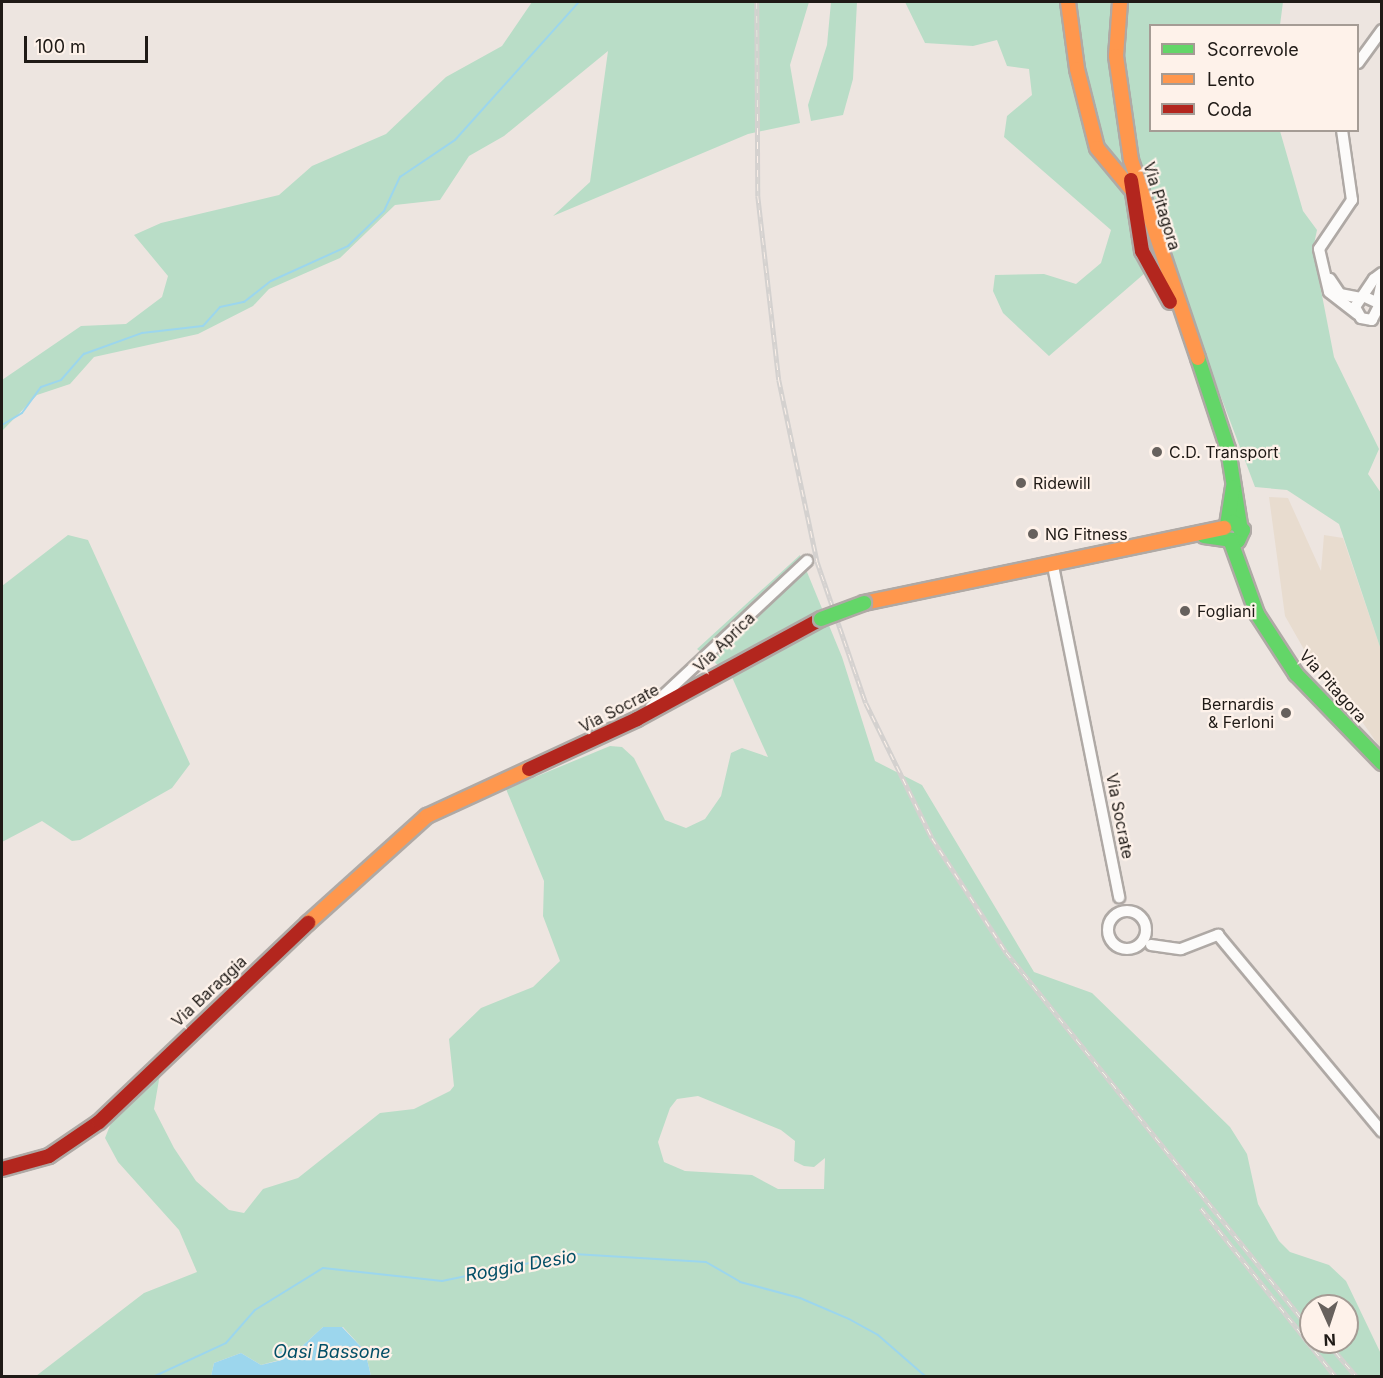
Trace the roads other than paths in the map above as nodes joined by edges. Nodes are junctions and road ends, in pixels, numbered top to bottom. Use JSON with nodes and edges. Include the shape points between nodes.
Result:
{"nodes":[{"id":1,"x":1068,"y":2,"type":"edge"},
{"id":2,"x":1120,"y":2,"type":"edge"},
{"id":3,"x":1382,"y":30,"type":"edge"},
{"id":4,"x":1359,"y":62,"type":"edge"},
{"id":5,"x":1342,"y":132,"type":"edge"},
{"id":6,"x":1131,"y":160,"type":"junction"},
{"id":7,"x":1131,"y":189,"type":"junction"},
{"id":8,"x":1155,"y":239,"type":"junction"},
{"id":9,"x":1139,"y":242,"type":"junction"},
{"id":10,"x":1159,"y":253,"type":"junction"},
{"id":11,"x":1145,"y":259,"type":"junction"},
{"id":12,"x":1324,"y":268,"type":"junction"},
{"id":13,"x":1382,"y":273,"type":"edge"},
{"id":14,"x":1382,"y":281,"type":"edge"},
{"id":15,"x":1362,"y":297,"type":"junction"},
{"id":16,"x":1380,"y":306,"type":"edge"},
{"id":17,"x":1357,"y":314,"type":"junction"},
{"id":18,"x":1180,"y":319,"type":"junction"},
{"id":19,"x":1377,"y":322,"type":"edge"},
{"id":20,"x":1231,"y":533,"type":"junction"},
{"id":21,"x":807,"y":561,"type":"dead end"},
{"id":22,"x":1053,"y":566,"type":"junction"},
{"id":23,"x":637,"y":719,"type":"junction"},
{"id":24,"x":1382,"y":763,"type":"edge"},
{"id":25,"x":427,"y":816,"type":"joint"},
{"id":26,"x":1119,"y":897,"type":"junction"},
{"id":27,"x":1130,"y":911,"type":"junction"},
{"id":28,"x":1115,"y":915,"type":"junction"},
{"id":29,"x":1146,"y":929,"type":"junction"},
{"id":30,"x":1151,"y":945,"type":"junction"},
{"id":31,"x":1136,"y":947,"type":"junction"},
{"id":32,"x":1382,"y":1132,"type":"edge"},
{"id":33,"x":2,"y":1169,"type":"edge"}],
"edges":[{"from":1,"to":7,"type":"street","via":[[1077,69],[1097,148]]},
{"from":2,"to":6,"type":"street","via":[[1116,56]]},
{"from":3,"to":4,"type":"street"},
{"from":5,"to":12,"type":"street","via":[[1352,200],[1320,242]]},
{"from":6,"to":7,"type":"street","name":"Via Pitagora"},
{"from":6,"to":8,"type":"street","name":"Via Pitagora"},
{"from":7,"to":9,"type":"street","name":"Via Pitagora"},
{"from":8,"to":9,"type":"street"},
{"from":8,"to":10,"type":"street","name":"Via Pitagora"},
{"from":9,"to":11,"type":"street","name":"Via Pitagora"},
{"from":10,"to":11,"type":"street","via":[[1151,261]]},
{"from":10,"to":18,"type":"street","name":"Via Pitagora"},
{"from":11,"to":18,"type":"street","name":"Via Pitagora"},
{"from":12,"to":15,"type":"street","via":[[1340,294]]},
{"from":12,"to":17,"type":"street","via":[[1332,298]]},
{"from":13,"to":15,"type":"street"},
{"from":14,"to":16,"type":"street"},
{"from":15,"to":16,"type":"street"},
{"from":15,"to":17,"type":"street"},
{"from":16,"to":19,"type":"street"},
{"from":17,"to":19,"type":"street"},
{"from":18,"to":20,"type":"street","name":"Via Pitagora","via":[[1234,479]]},
{"from":20,"to":22,"type":"street","via":[[1199,535]]},
{"from":20,"to":24,"type":"street","name":"Via Pitagora","via":[[1257,614],[1296,674]]},
{"from":21,"to":23,"type":"street","name":"Via Aprica"},
{"from":22,"to":23,"type":"street","name":"Via Socrate","bridge":true,"via":[[864,603],[820,620]]},
{"from":22,"to":26,"type":"street","name":"Via Socrate"},
{"from":23,"to":25,"type":"street","name":"Via Socrate"},
{"from":25,"to":33,"type":"street","name":"Via Baraggia","via":[[227,996],[99,1122],[49,1156]]},
{"from":26,"to":27,"type":"street"},
{"from":26,"to":28,"type":"street"},
{"from":27,"to":28,"type":"street"},
{"from":27,"to":29,"type":"street","via":[[1140,915]]},
{"from":28,"to":31,"type":"street","via":[[1108,928],[1112,942],[1121,948]]},
{"from":29,"to":30,"type":"street"},
{"from":29,"to":31,"type":"street"},
{"from":30,"to":31,"type":"street"},
{"from":30,"to":32,"type":"street","via":[[1181,949],[1218,935]]}]}
